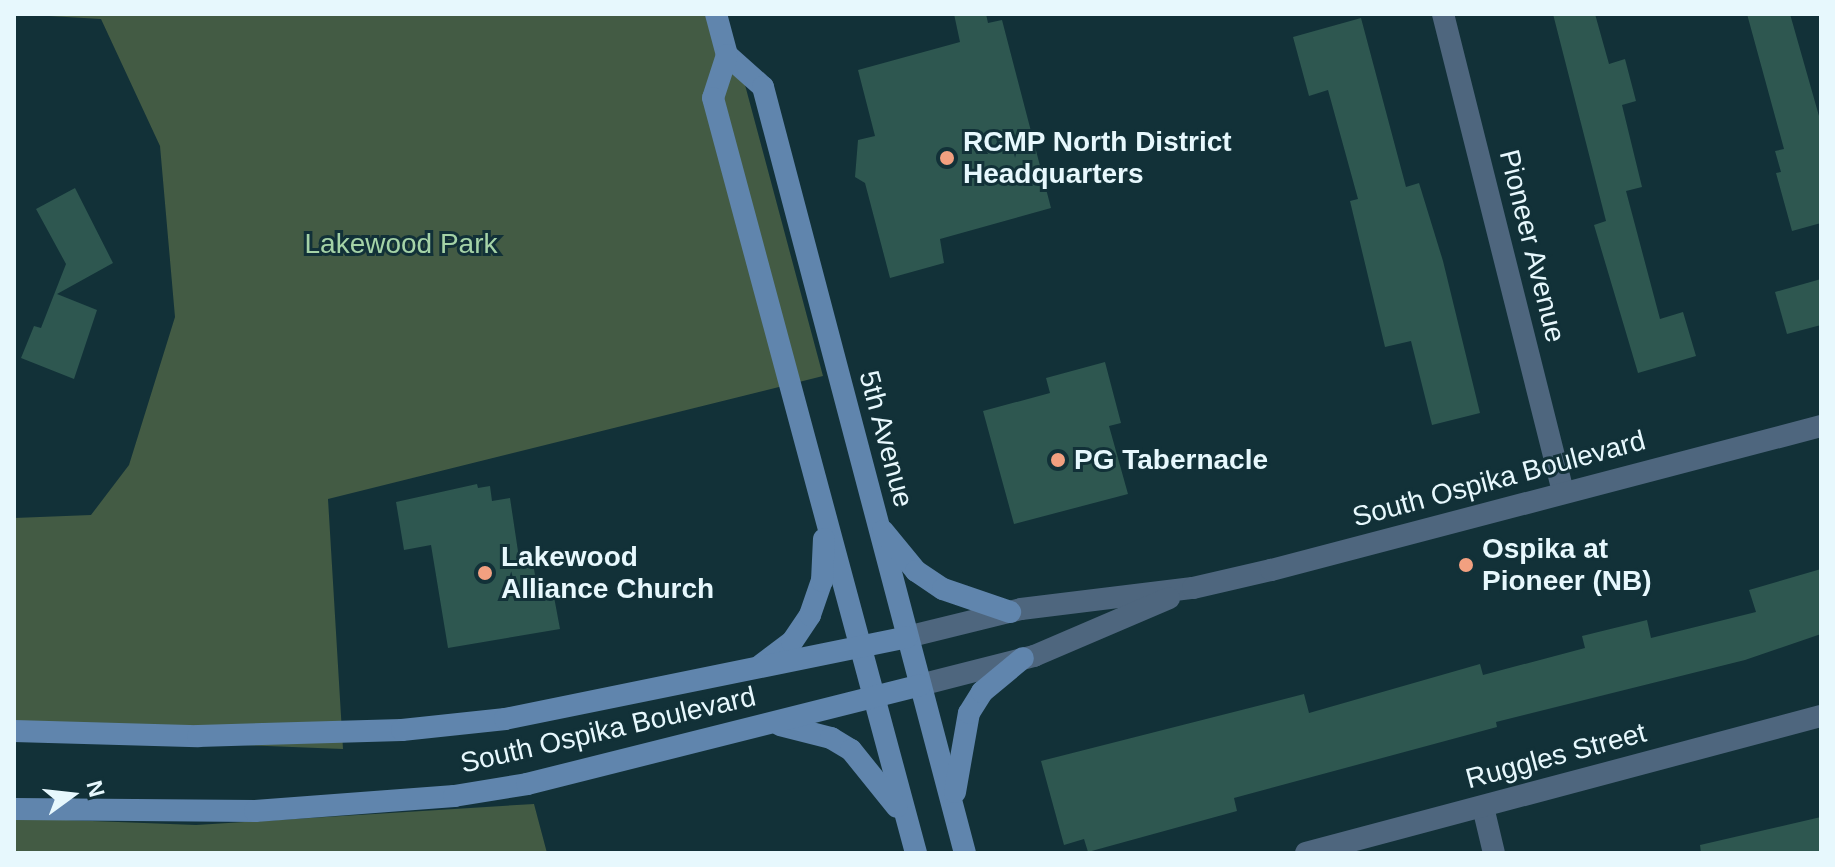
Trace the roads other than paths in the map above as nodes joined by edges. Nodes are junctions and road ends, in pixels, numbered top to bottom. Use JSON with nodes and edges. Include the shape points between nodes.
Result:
{"nodes":[{"id":1,"x":716,"y":14,"type":"edge"},
{"id":2,"x":1443,"y":14,"type":"edge"},
{"id":3,"x":727,"y":55,"type":"junction"},
{"id":4,"x":1821,"y":426,"type":"edge"},
{"id":5,"x":1563,"y":492,"type":"junction"},
{"id":6,"x":824,"y":514,"type":"junction"},
{"id":7,"x":878,"y":524,"type":"junction"},
{"id":8,"x":1193,"y":588,"type":"junction"},
{"id":9,"x":1010,"y":612,"type":"junction"},
{"id":10,"x":907,"y":637,"type":"junction"},
{"id":11,"x":860,"y":648,"type":"junction"},
{"id":12,"x":1023,"y":658,"type":"junction"},
{"id":13,"x":754,"y":671,"type":"junction"},
{"id":14,"x":920,"y":685,"type":"junction"},
{"id":15,"x":874,"y":698,"type":"junction"},
{"id":16,"x":1821,"y":716,"type":"edge"},
{"id":17,"x":771,"y":724,"type":"junction"},
{"id":18,"x":14,"y":731,"type":"edge"},
{"id":19,"x":1483,"y":807,"type":"junction"},
{"id":20,"x":14,"y":809,"type":"edge"},
{"id":21,"x":954,"y":814,"type":"junction"},
{"id":22,"x":909,"y":826,"type":"junction"},
{"id":23,"x":916,"y":853,"type":"edge"},
{"id":24,"x":965,"y":853,"type":"edge"},
{"id":25,"x":1306,"y":853,"type":"edge"},
{"id":26,"x":1494,"y":853,"type":"edge"}],
"edges":[{"from":1,"to":3,"type":"main road"},
{"from":2,"to":5,"type":"street","name":"Pioneer Avenue"},
{"from":3,"to":6,"type":"main road","via":[[713,98]]},
{"from":3,"to":7,"type":"main road","name":"5th Avenue","via":[[763,87]]},
{"from":4,"to":5,"type":"street","name":"South Ospika Boulevard"},
{"from":5,"to":8,"type":"street","name":"South Ospika Boulevard"},
{"from":6,"to":11,"type":"main road"},
{"from":6,"to":13,"type":"main road","via":[[816,602],[792,642]]},
{"from":7,"to":9,"type":"main road","via":[[916,571],[943,589]]},
{"from":7,"to":10,"type":"main road","name":"5th Avenue"},
{"from":8,"to":9,"type":"street","name":"South Ospika Boulevard"},
{"from":8,"to":12,"type":"street","name":"South Ospika Boulevard"},
{"from":9,"to":10,"type":"street","name":"South Ospika Boulevard"},
{"from":10,"to":11,"type":"main road","name":"South Ospika Boulevard"},
{"from":10,"to":14,"type":"main road","name":"5th Avenue"},
{"from":11,"to":13,"type":"main road","name":"South Ospika Boulevard"},
{"from":11,"to":15,"type":"main road"},
{"from":12,"to":14,"type":"street","name":"South Ospika Boulevard"},
{"from":12,"to":21,"type":"main road","via":[[982,692],[969,713],[957,760]]},
{"from":13,"to":18,"type":"main road","name":"South Ospika Boulevard","via":[[505,719],[402,730],[198,736]]},
{"from":14,"to":15,"type":"main road","name":"South Ospika Boulevard"},
{"from":14,"to":21,"type":"main road","name":"5th Avenue"},
{"from":15,"to":17,"type":"main road","name":"South Ospika Boulevard"},
{"from":15,"to":22,"type":"main road"},
{"from":16,"to":19,"type":"street","name":"Ruggles Street"},
{"from":17,"to":20,"type":"main road","name":"South Ospika Boulevard","via":[[542,781],[454,796],[255,811]]},
{"from":17,"to":22,"type":"main road","via":[[821,735],[851,750],[868,765]]},
{"from":19,"to":25,"type":"street","name":"Ruggles Street"},
{"from":19,"to":26,"type":"street"},
{"from":21,"to":24,"type":"main road","name":"5th Avenue"},
{"from":22,"to":23,"type":"main road"}]}
